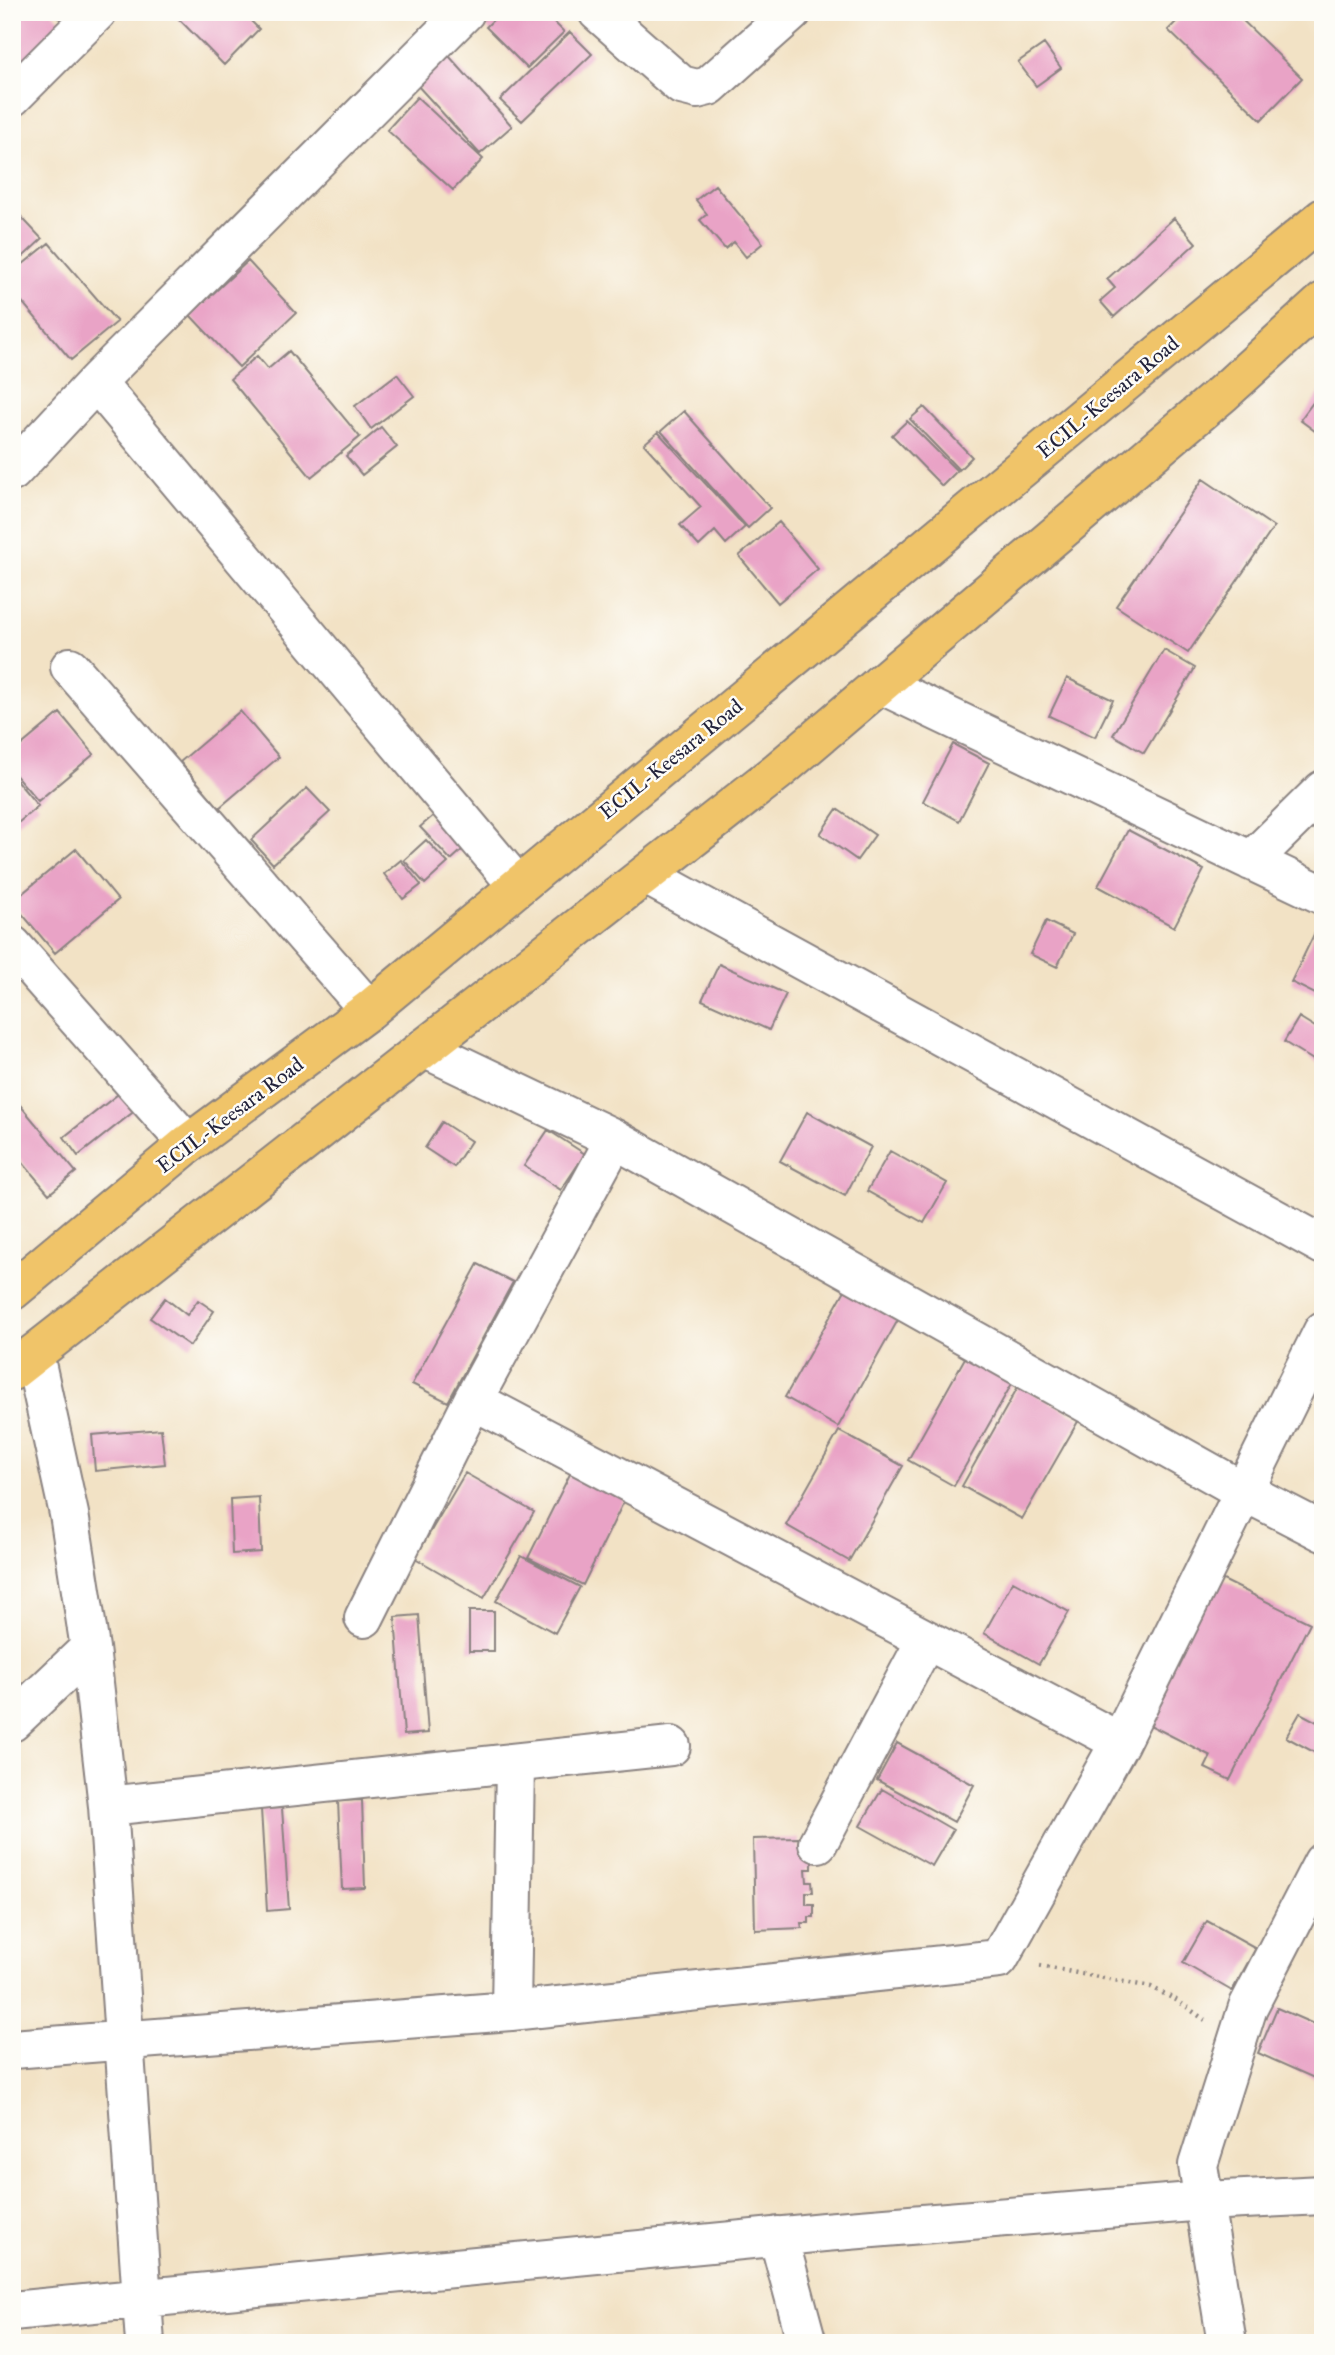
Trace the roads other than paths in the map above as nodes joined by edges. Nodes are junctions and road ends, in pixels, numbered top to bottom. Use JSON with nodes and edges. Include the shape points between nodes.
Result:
{"nodes":[{"id":1,"x":97,"y":12,"type":"edge"},
{"id":2,"x":465,"y":12,"type":"edge"},
{"id":3,"x":598,"y":12,"type":"edge"},
{"id":4,"x":792,"y":12,"type":"edge"},
{"id":5,"x":12,"y":97,"type":"edge"},
{"id":6,"x":1323,"y":218,"type":"edge"},
{"id":7,"x":1323,"y":302,"type":"edge"},
{"id":8,"x":96,"y":383,"type":"junction"},
{"id":9,"x":12,"y":472,"type":"edge"},
{"id":10,"x":70,"y":667,"type":"dead end"},
{"id":11,"x":880,"y":684,"type":"junction"},
{"id":12,"x":1323,"y":790,"type":"edge"},
{"id":13,"x":1251,"y":861,"type":"junction"},
{"id":14,"x":646,"y":875,"type":"junction"},
{"id":15,"x":518,"y":886,"type":"junction"},
{"id":16,"x":1323,"y":895,"type":"edge"},
{"id":17,"x":14,"y":950,"type":"edge"},
{"id":18,"x":369,"y":1010,"type":"junction"},
{"id":19,"x":424,"y":1048,"type":"junction"},
{"id":20,"x":615,"y":1139,"type":"junction"},
{"id":21,"x":188,"y":1144,"type":"junction"},
{"id":22,"x":1323,"y":1245,"type":"edge"},
{"id":23,"x":12,"y":1291,"type":"edge"},
{"id":24,"x":1323,"y":1331,"type":"edge"},
{"id":25,"x":23,"y":1362,"type":"edge"},
{"id":26,"x":473,"y":1400,"type":"junction"},
{"id":27,"x":1245,"y":1492,"type":"junction"},
{"id":28,"x":1323,"y":1532,"type":"edge"},
{"id":29,"x":364,"y":1618,"type":"dead end"},
{"id":30,"x":926,"y":1640,"type":"junction"},
{"id":31,"x":90,"y":1648,"type":"junction"},
{"id":32,"x":12,"y":1722,"type":"edge"},
{"id":33,"x":1120,"y":1742,"type":"junction"},
{"id":34,"x":671,"y":1746,"type":"dead end"},
{"id":35,"x":515,"y":1764,"type":"junction"},
{"id":36,"x":108,"y":1806,"type":"junction"},
{"id":37,"x":818,"y":1843,"type":"dead end"},
{"id":38,"x":1323,"y":1862,"type":"edge"},
{"id":39,"x":511,"y":2011,"type":"junction"},
{"id":40,"x":125,"y":2038,"type":"junction"},
{"id":41,"x":12,"y":2049,"type":"edge"},
{"id":42,"x":1323,"y":2195,"type":"edge"},
{"id":43,"x":1204,"y":2201,"type":"junction"},
{"id":44,"x":778,"y":2236,"type":"junction"},
{"id":45,"x":141,"y":2298,"type":"junction"},
{"id":46,"x":12,"y":2311,"type":"edge"},
{"id":47,"x":145,"y":2343,"type":"edge"},
{"id":48,"x":807,"y":2343,"type":"edge"},
{"id":49,"x":1227,"y":2343,"type":"edge"}],
"edges":[{"from":1,"to":5,"type":"street"},
{"from":2,"to":8,"type":"street"},
{"from":3,"to":4,"type":"street","via":[[681,85],[697,89],[709,86]]},
{"from":6,"to":15,"type":"main road","name":"ECIL-Keesara Road"},
{"from":7,"to":11,"type":"main road"},
{"from":8,"to":9,"type":"street"},
{"from":8,"to":15,"type":"street"},
{"from":10,"to":18,"type":"street"},
{"from":11,"to":13,"type":"street"},
{"from":11,"to":14,"type":"main road"},
{"from":12,"to":13,"type":"street"},
{"from":13,"to":16,"type":"street"},
{"from":14,"to":19,"type":"main road"},
{"from":14,"to":22,"type":"street"},
{"from":15,"to":18,"type":"main road","name":"ECIL-Keesara Road"},
{"from":17,"to":21,"type":"street"},
{"from":18,"to":21,"type":"main road","name":"ECIL-Keesara Road"},
{"from":19,"to":20,"type":"street"},
{"from":19,"to":25,"type":"main road"},
{"from":20,"to":26,"type":"street"},
{"from":20,"to":27,"type":"street"},
{"from":21,"to":23,"type":"main road","name":"ECIL-Keesara Road"},
{"from":24,"to":27,"type":"street"},
{"from":25,"to":31,"type":"street","via":[[69,1514]]},
{"from":26,"to":29,"type":"street"},
{"from":26,"to":30,"type":"street"},
{"from":27,"to":28,"type":"street"},
{"from":27,"to":33,"type":"street"},
{"from":30,"to":33,"type":"street"},
{"from":30,"to":37,"type":"street"},
{"from":31,"to":32,"type":"street"},
{"from":31,"to":36,"type":"street"},
{"from":33,"to":39,"type":"street","via":[[999,1959]]},
{"from":34,"to":35,"type":"street"},
{"from":35,"to":36,"type":"street"},
{"from":35,"to":39,"type":"street"},
{"from":36,"to":40,"type":"street"},
{"from":38,"to":43,"type":"street","via":[[1248,2007],[1198,2165]]},
{"from":39,"to":40,"type":"street"},
{"from":40,"to":41,"type":"street"},
{"from":40,"to":45,"type":"street"},
{"from":42,"to":43,"type":"street"},
{"from":43,"to":44,"type":"street"},
{"from":43,"to":49,"type":"street"},
{"from":44,"to":45,"type":"street"},
{"from":44,"to":48,"type":"street"},
{"from":45,"to":46,"type":"street"},
{"from":45,"to":47,"type":"street"}]}
